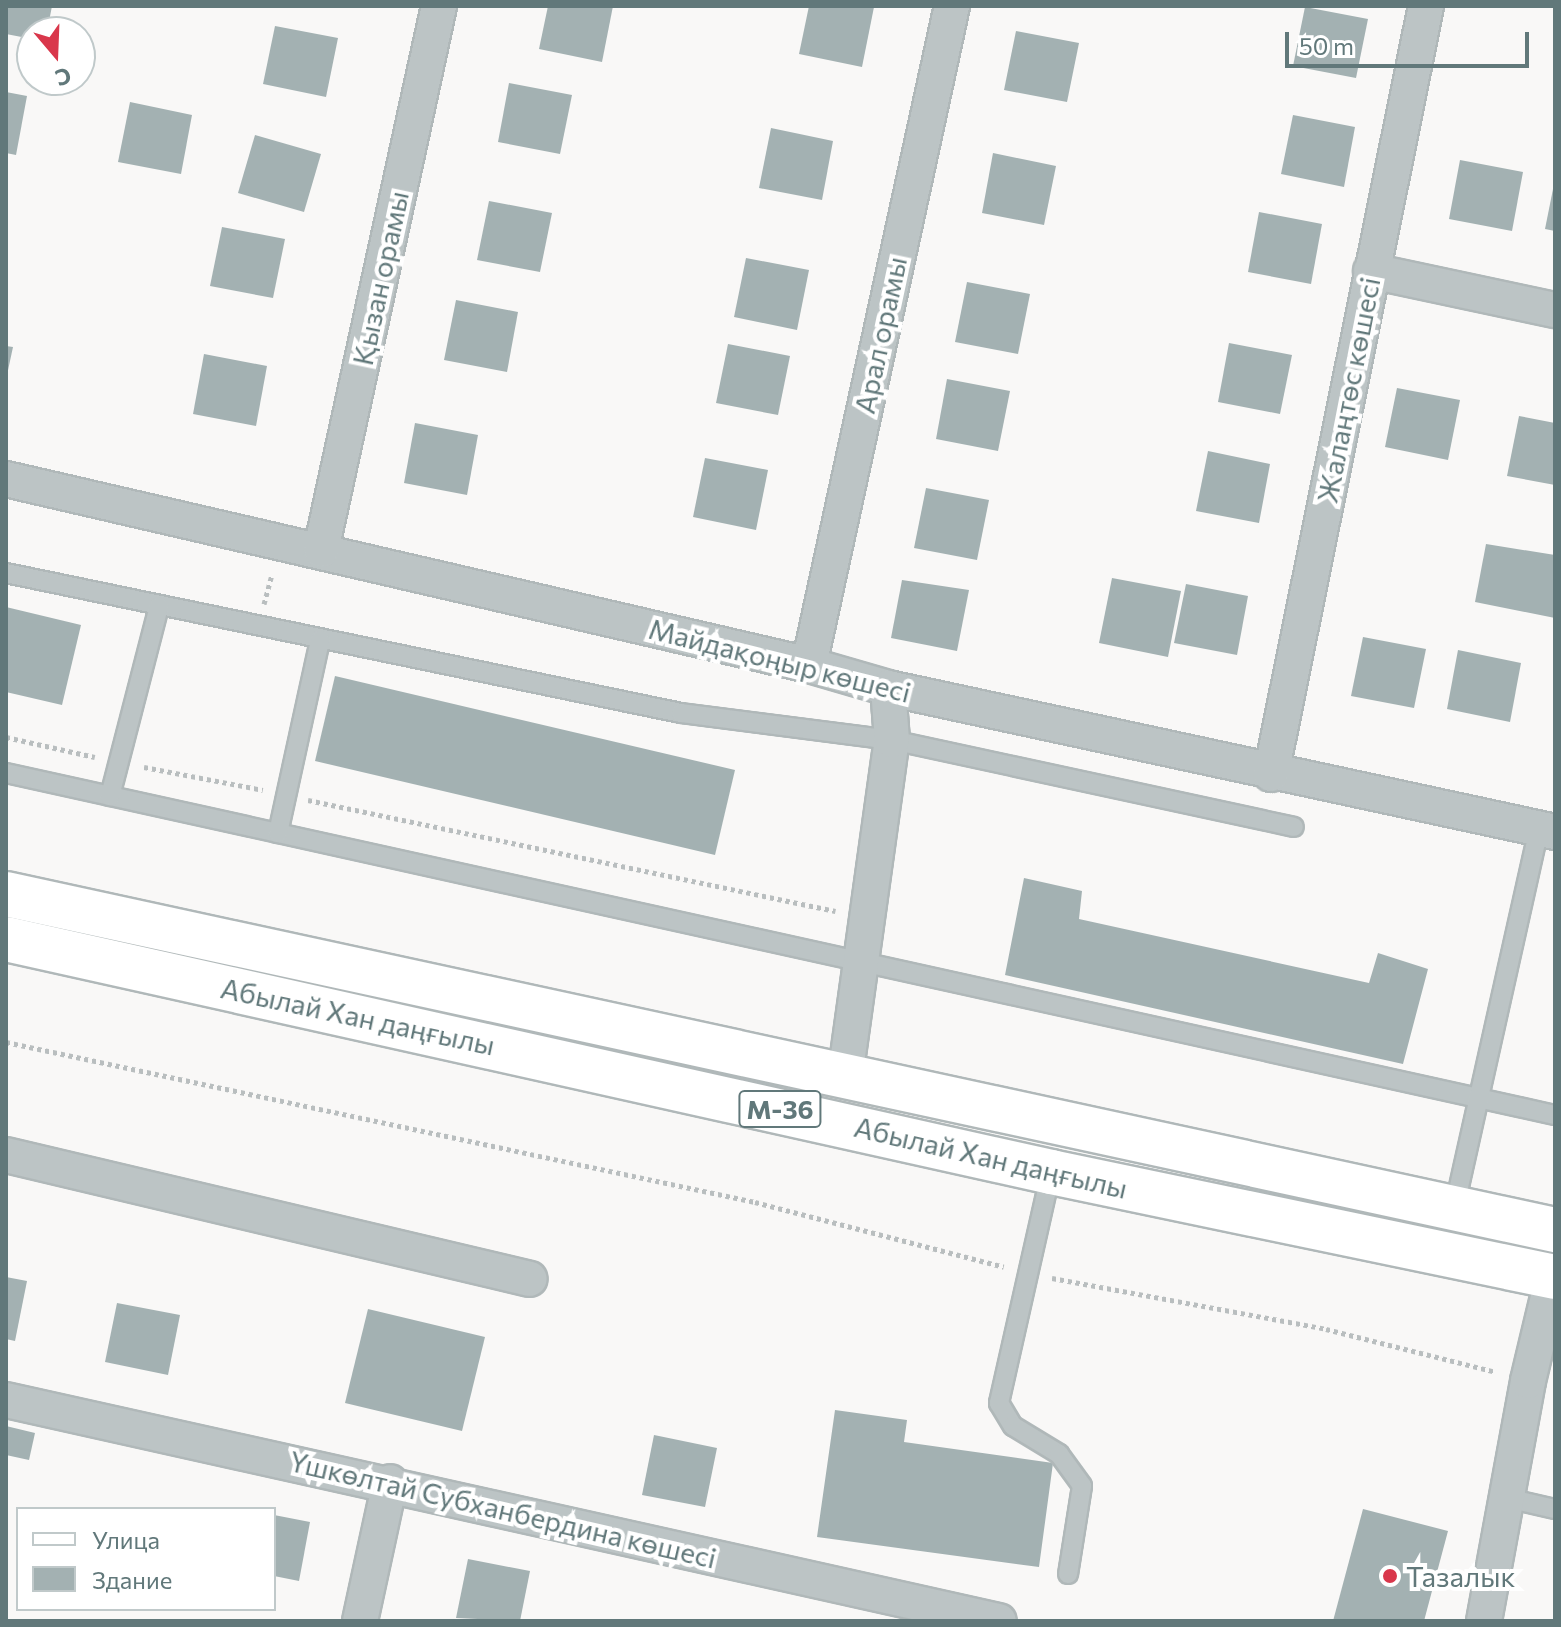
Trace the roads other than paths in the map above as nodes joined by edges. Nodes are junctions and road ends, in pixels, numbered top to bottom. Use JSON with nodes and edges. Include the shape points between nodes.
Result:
{"nodes":[{"id":1,"x":439,"y":6,"type":"edge"},
{"id":2,"x":952,"y":6,"type":"edge"},
{"id":3,"x":1426,"y":6,"type":"edge"},
{"id":4,"x":1371,"y":271,"type":"junction"},
{"id":5,"x":1555,"y":310,"type":"edge"},
{"id":6,"x":6,"y":479,"type":"edge"},
{"id":7,"x":321,"y":550,"type":"junction"},
{"id":8,"x":6,"y":573,"type":"edge"},
{"id":9,"x":159,"y":606,"type":"junction"},
{"id":10,"x":320,"y":640,"type":"junction"},
{"id":11,"x":809,"y":665,"type":"junction"},
{"id":12,"x":888,"y":688,"type":"junction"},
{"id":13,"x":892,"y":740,"type":"junction"},
{"id":14,"x":6,"y":773,"type":"edge"},
{"id":15,"x":1271,"y":774,"type":"junction"},
{"id":16,"x":110,"y":796,"type":"junction"},
{"id":17,"x":1294,"y":827,"type":"dead end"},
{"id":18,"x":1547,"y":830,"type":"edge"},
{"id":19,"x":278,"y":833,"type":"junction"},
{"id":20,"x":6,"y":894,"type":"edge"},
{"id":21,"x":6,"y":939,"type":"edge"},
{"id":22,"x":865,"y":960,"type":"junction"},
{"id":23,"x":845,"y":1077,"type":"junction"},
{"id":24,"x":1482,"y":1098,"type":"junction"},
{"id":25,"x":1555,"y":1115,"type":"edge"},
{"id":26,"x":6,"y":1155,"type":"edge"},
{"id":27,"x":1051,"y":1172,"type":"junction"},
{"id":28,"x":1454,"y":1209,"type":"junction"},
{"id":29,"x":1555,"y":1230,"type":"edge"},
{"id":30,"x":1554,"y":1277,"type":"edge"},
{"id":31,"x":530,"y":1279,"type":"dead end"},
{"id":32,"x":6,"y":1400,"type":"edge"},
{"id":33,"x":390,"y":1482,"type":"junction"},
{"id":34,"x":1507,"y":1498,"type":"junction"},
{"id":35,"x":1555,"y":1509,"type":"edge"},
{"id":36,"x":1068,"y":1574,"type":"dead end"},
{"id":37,"x":947,"y":1616,"type":"edge"},
{"id":38,"x":360,"y":1621,"type":"edge"},
{"id":39,"x":999,"y":1621,"type":"edge"},
{"id":40,"x":1484,"y":1621,"type":"edge"}],
"edges":[{"from":1,"to":7,"type":"street","name":"Қызан орамы"},
{"from":2,"to":11,"type":"street","name":"Арал орамы"},
{"from":3,"to":4,"type":"street","name":"Жалаңтөс көшесі"},
{"from":4,"to":5,"type":"street"},
{"from":4,"to":15,"type":"street","name":"Жалаңтөс көшесі"},
{"from":6,"to":7,"type":"street","name":"Майдақоңыр көшесі"},
{"from":7,"to":11,"type":"street","name":"Майдақоңыр көшесі"},
{"from":8,"to":9,"type":"lane"},
{"from":9,"to":10,"type":"lane"},
{"from":9,"to":16,"type":"lane"},
{"from":10,"to":13,"type":"lane","via":[[681,713]]},
{"from":10,"to":19,"type":"lane"},
{"from":11,"to":12,"type":"street","name":"Майдақоңыр көшесі"},
{"from":12,"to":13,"type":"street"},
{"from":12,"to":15,"type":"street","name":"Майдақоңыр көшесі"},
{"from":13,"to":17,"type":"lane"},
{"from":13,"to":22,"type":"street","via":[[866,918]]},
{"from":14,"to":16,"type":"lane"},
{"from":15,"to":18,"type":"street","name":"Майдақоңыр көшесі"},
{"from":16,"to":19,"type":"lane"},
{"from":18,"to":24,"type":"lane"},
{"from":19,"to":22,"type":"lane"},
{"from":20,"to":23,"type":"main road","name":"Абылай Хан даңғылы","number":"M-36"},
{"from":21,"to":27,"type":"main road","name":"Абылай Хан даңғылы","number":"M-36"},
{"from":22,"to":23,"type":"street"},
{"from":22,"to":24,"type":"lane"},
{"from":23,"to":28,"type":"main road","name":"Абылай Хан даңғылы","number":"M-36"},
{"from":24,"to":25,"type":"lane"},
{"from":24,"to":28,"type":"lane"},
{"from":26,"to":31,"type":"street"},
{"from":27,"to":30,"type":"main road","name":"Абылай Хан даңғылы","number":"M-36"},
{"from":27,"to":36,"type":"lane","via":[[999,1403],[1013,1426],[1059,1454],[1082,1486]]},
{"from":28,"to":29,"type":"main road","name":"Абылай Хан даңғылы","number":"M-36"},
{"from":30,"to":34,"type":"street"},
{"from":32,"to":33,"type":"street","name":"Үшкөлтай Субханбердина көшесі"},
{"from":33,"to":37,"type":"street","name":"Үшкөлтай Субханбердина көшесі"},
{"from":33,"to":38,"type":"street"},
{"from":34,"to":35,"type":"lane"},
{"from":34,"to":40,"type":"street"},
{"from":37,"to":39,"type":"street","name":"Үшкөлтай Субханбердина көшесі"}]}
